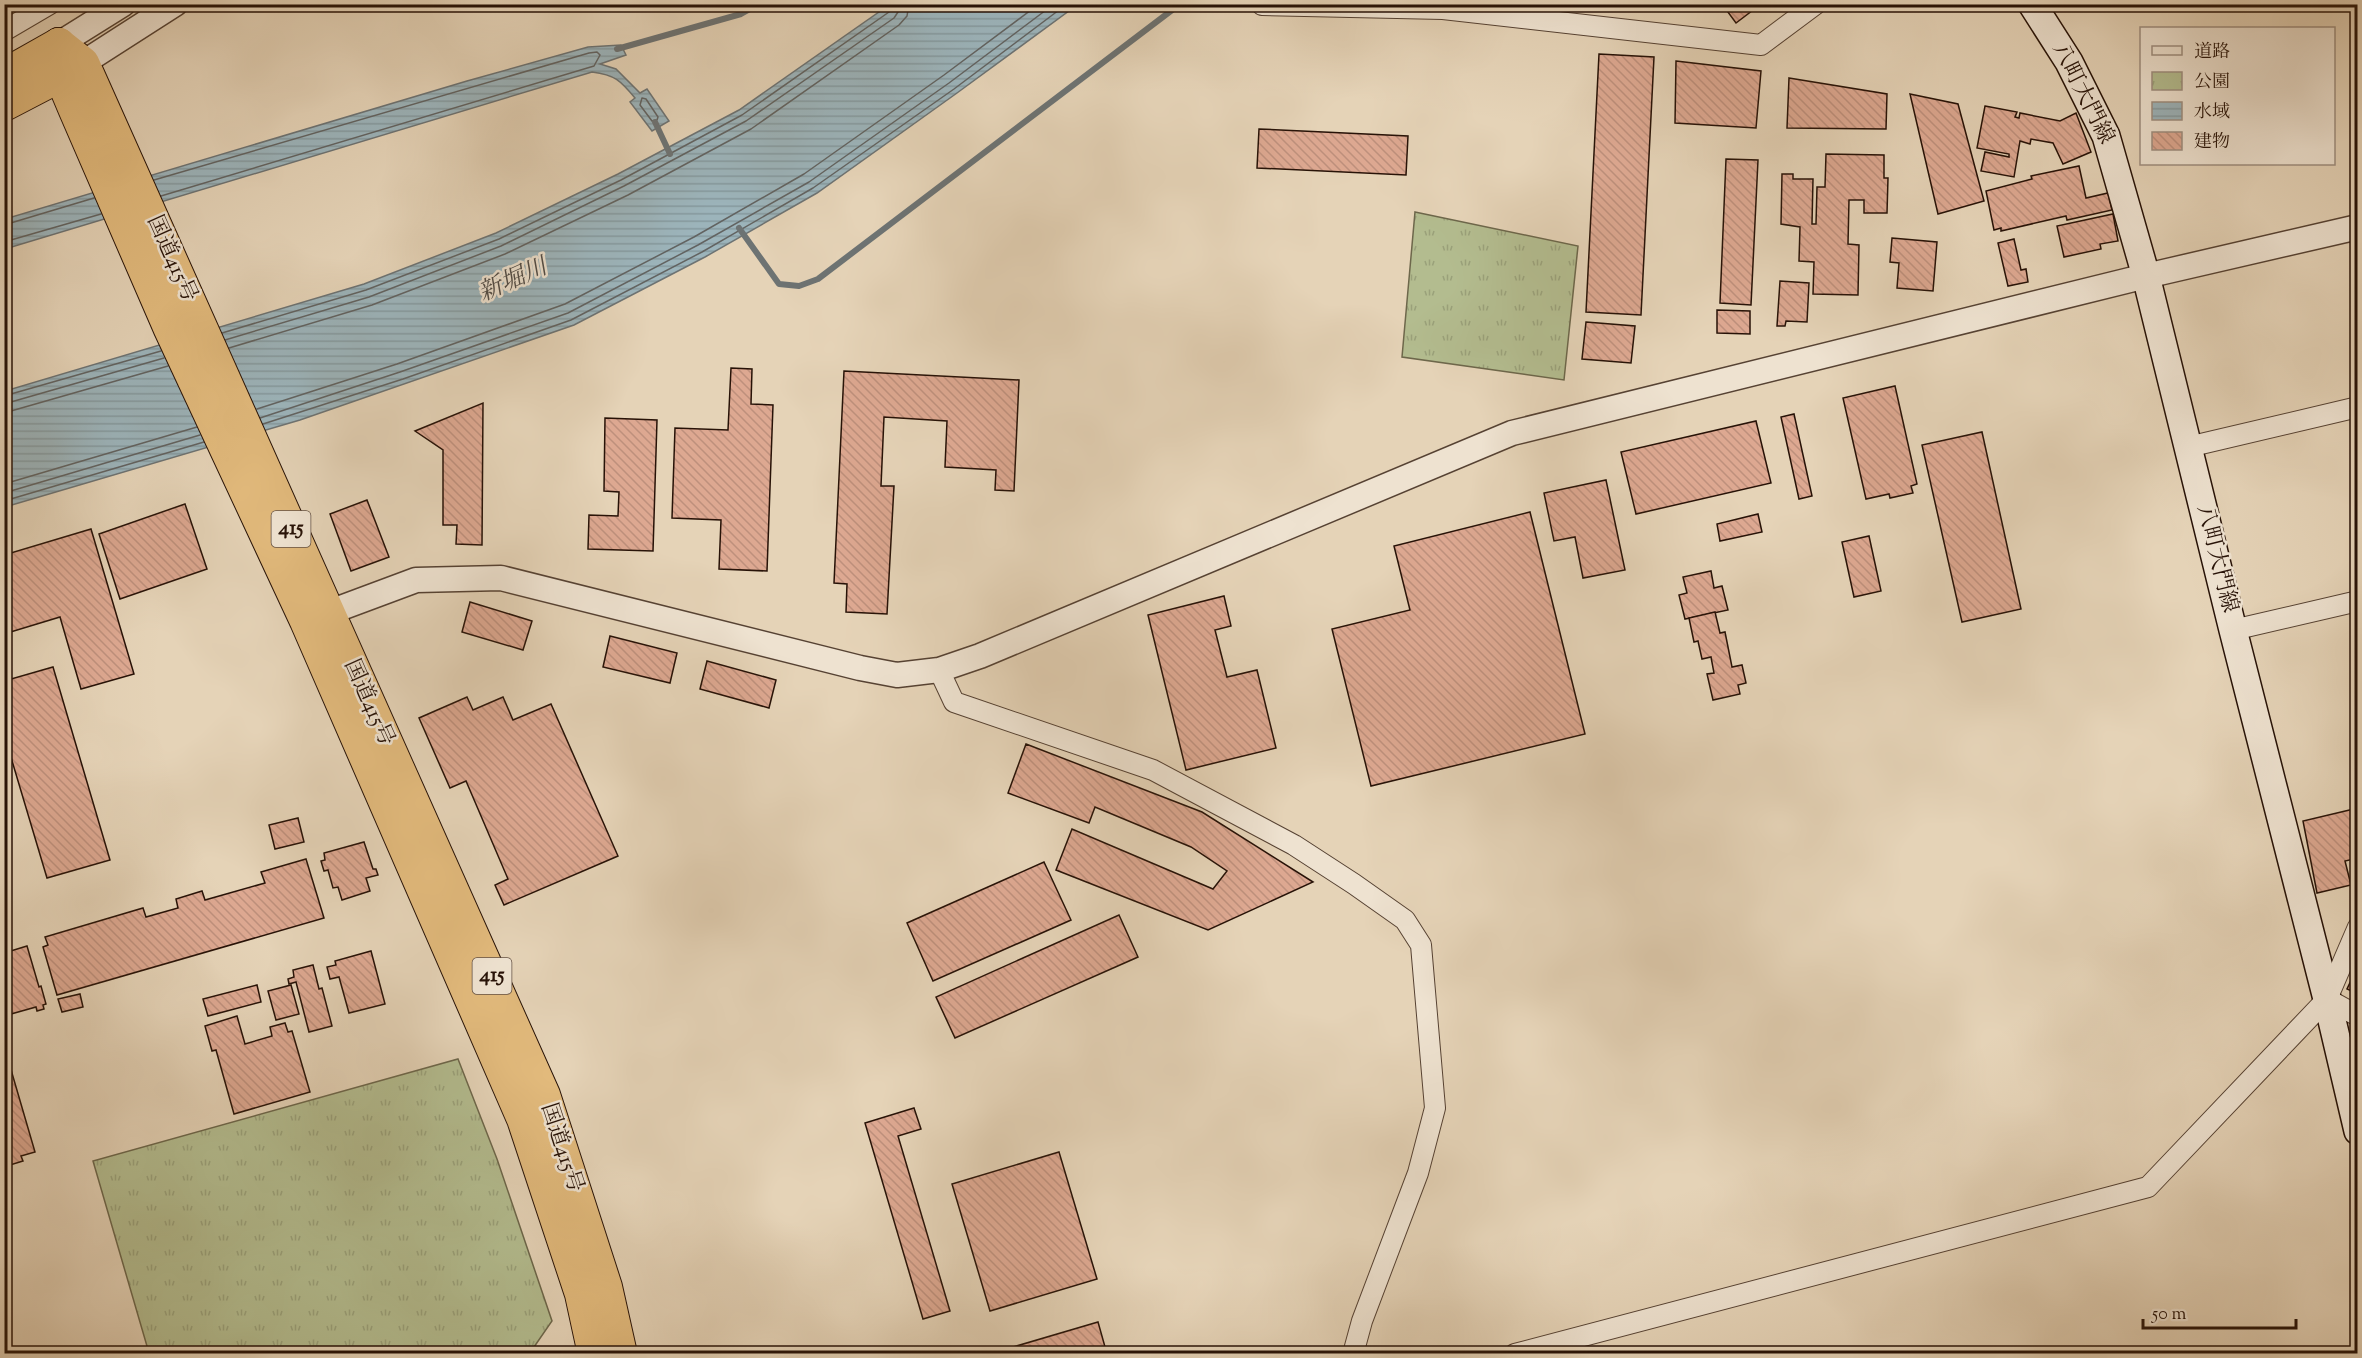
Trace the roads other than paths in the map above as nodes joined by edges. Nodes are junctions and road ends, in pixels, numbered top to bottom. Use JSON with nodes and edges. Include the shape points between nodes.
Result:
{"nodes":[{"id":1,"x":50,"y":4,"type":"edge"},
{"id":2,"x":123,"y":4,"type":"edge"},
{"id":3,"x":175,"y":4,"type":"edge"},
{"id":4,"x":1816,"y":4,"type":"edge"},
{"id":5,"x":2032,"y":4,"type":"edge"},
{"id":6,"x":1262,"y":5,"type":"edge"},
{"id":7,"x":4,"y":31,"type":"edge"},
{"id":8,"x":59,"y":44,"type":"junction"},
{"id":9,"x":72,"y":70,"type":"junction"},
{"id":10,"x":4,"y":75,"type":"edge"},
{"id":11,"x":4,"y":105,"type":"edge"},
{"id":12,"x":2358,"y":227,"type":"edge"},
{"id":13,"x":2146,"y":276,"type":"junction"},
{"id":14,"x":2358,"y":407,"type":"edge"},
{"id":15,"x":2188,"y":447,"type":"junction"},
{"id":16,"x":2358,"y":601,"type":"edge"},
{"id":17,"x":317,"y":617,"type":"junction"},
{"id":18,"x":2233,"y":630,"type":"junction"},
{"id":19,"x":939,"y":670,"type":"junction"},
{"id":20,"x":2358,"y":927,"type":"edge"},
{"id":21,"x":2326,"y":999,"type":"junction"},
{"id":22,"x":2358,"y":1016,"type":"edge"},
{"id":23,"x":2358,"y":1131,"type":"edge"},
{"id":24,"x":594,"y":1353,"type":"edge"},
{"id":25,"x":621,"y":1353,"type":"edge"},
{"id":26,"x":1353,"y":1353,"type":"edge"},
{"id":27,"x":1515,"y":1353,"type":"edge"}],
"edges":[{"from":1,"to":7,"type":"street"},
{"from":2,"to":8,"type":"street"},
{"from":3,"to":9,"type":"street"},
{"from":4,"to":6,"type":"street","via":[[1761,45],[1443,9]]},
{"from":5,"to":13,"type":"main road","name":"八町大門線","via":[[2069,62],[2106,136]]},
{"from":8,"to":9,"type":"highway","name":"国道415号","number":"415"},
{"from":8,"to":10,"type":"highway"},
{"from":9,"to":11,"type":"highway"},
{"from":9,"to":17,"type":"highway","name":"国道415号","number":"415"},
{"from":12,"to":13,"type":"street"},
{"from":13,"to":15,"type":"main road","name":"八町大門線"},
{"from":13,"to":19,"type":"street","via":[[1512,433]]},
{"from":14,"to":15,"type":"street"},
{"from":15,"to":18,"type":"main road","name":"八町大門線"},
{"from":16,"to":18,"type":"street"},
{"from":17,"to":19,"type":"street","via":[[416,579],[501,578],[860,668],[897,675]]},
{"from":17,"to":24,"type":"highway","name":"国道415号","number":"415","via":[[523,1119],[581,1294]]},
{"from":17,"to":25,"type":"highway","name":"国道415号","number":"415","via":[[544,1095],[606,1287]]},
{"from":18,"to":21,"type":"main road","name":"八町大門線"},
{"from":19,"to":26,"type":"street","via":[[954,702],[1153,770],[1294,845],[1405,920],[1421,945],[1435,1108],[1418,1173]]},
{"from":20,"to":21,"type":"street"},
{"from":21,"to":22,"type":"street"},
{"from":21,"to":23,"type":"main road","name":"八町大門線"},
{"from":21,"to":27,"type":"street","via":[[2148,1187]]}]}
